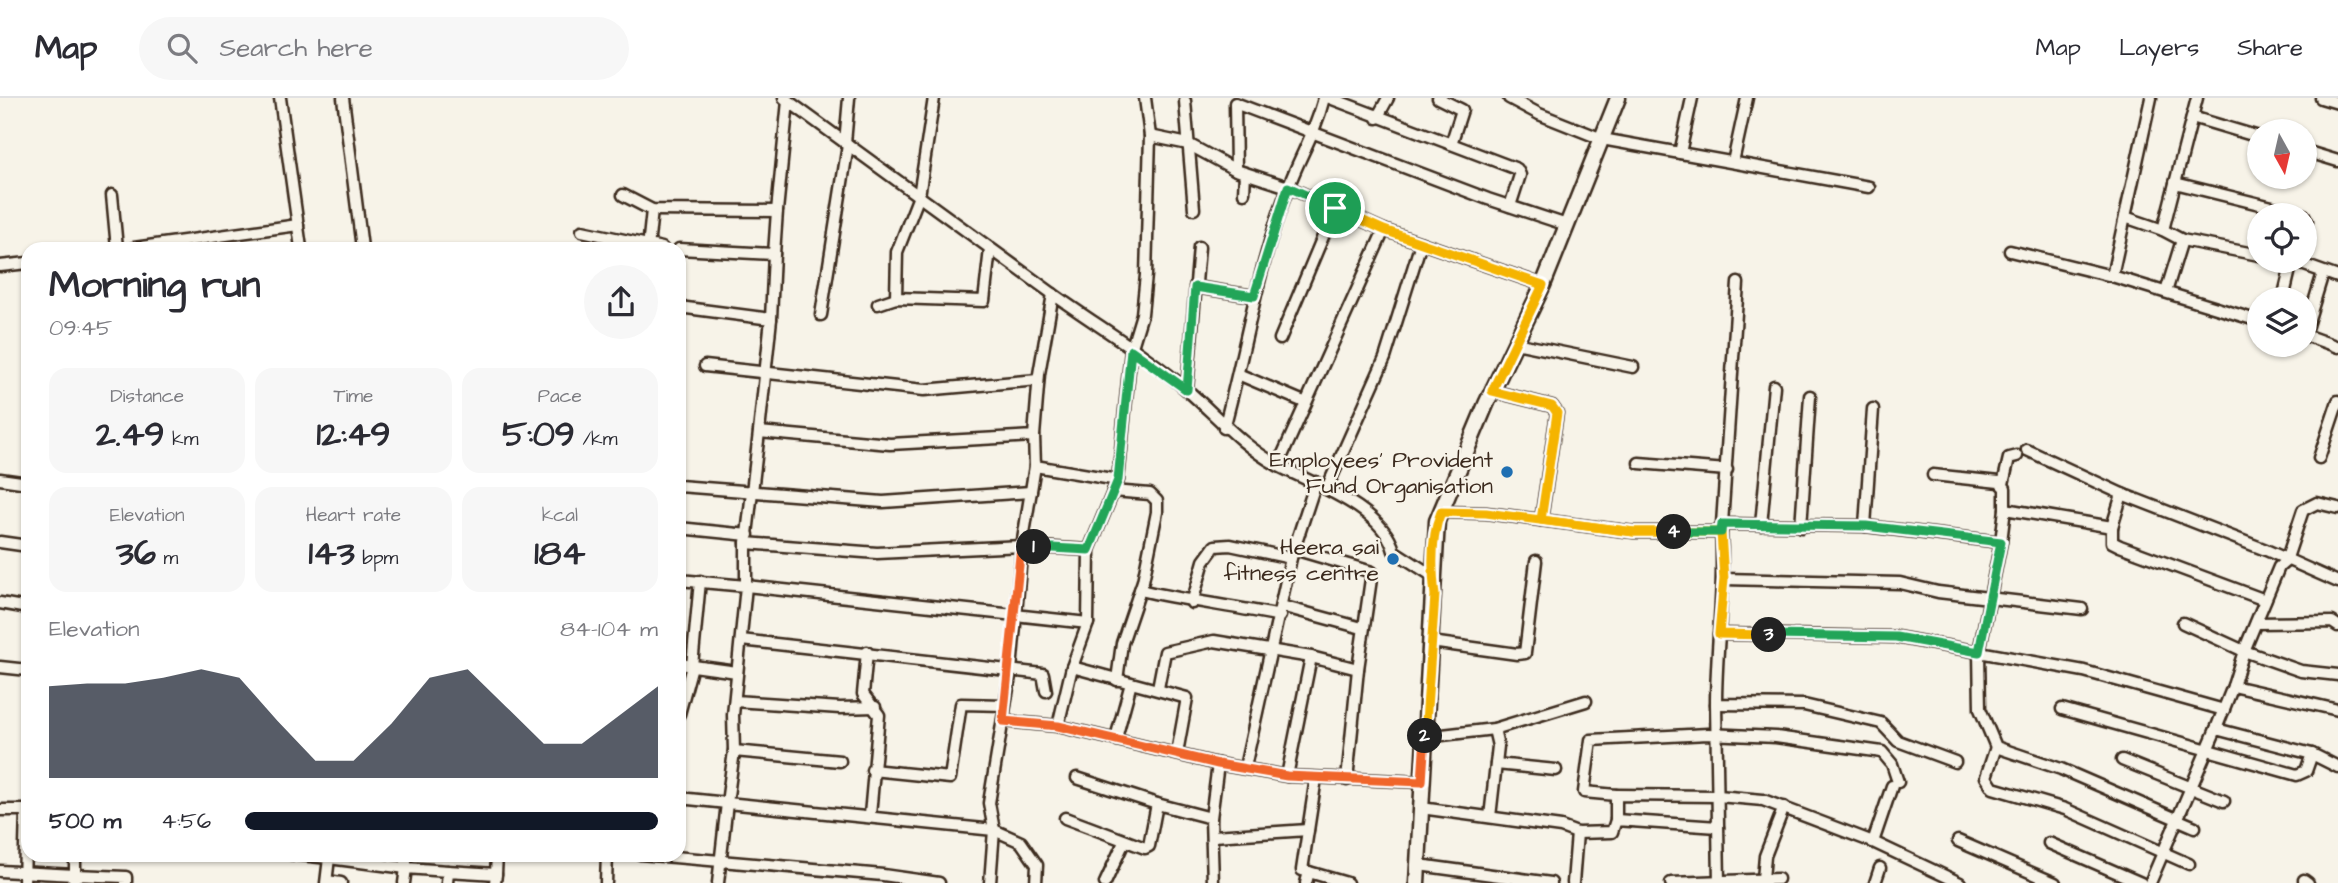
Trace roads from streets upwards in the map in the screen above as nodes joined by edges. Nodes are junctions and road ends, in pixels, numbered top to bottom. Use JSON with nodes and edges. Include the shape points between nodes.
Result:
{"nodes":[{"id":1,"x":280,"y":98,"type":"edge"},
{"id":2,"x":343,"y":98,"type":"edge"},
{"id":3,"x":849,"y":98,"type":"edge"},
{"id":4,"x":934,"y":98,"type":"edge"},
{"id":5,"x":1144,"y":98,"type":"edge"},
{"id":6,"x":1324,"y":98,"type":"edge"},
{"id":7,"x":1330,"y":98,"type":"edge"},
{"id":8,"x":1388,"y":98,"type":"edge"},
{"id":9,"x":1438,"y":98,"type":"edge"},
{"id":10,"x":1509,"y":98,"type":"edge"},
{"id":11,"x":1618,"y":98,"type":"edge"},
{"id":12,"x":1692,"y":98,"type":"edge"},
{"id":13,"x":1747,"y":98,"type":"edge"},
{"id":14,"x":2151,"y":98,"type":"edge"},
{"id":15,"x":2184,"y":98,"type":"edge"},
{"id":16,"x":2322,"y":98,"type":"edge"},
{"id":17,"x":786,"y":99,"type":"edge"},
{"id":18,"x":2197,"y":99,"type":"edge"},
{"id":19,"x":1185,"y":101,"type":"dead end"},
{"id":20,"x":2338,"y":103,"type":"edge"},
{"id":21,"x":2192,"y":117,"type":"junction"},
{"id":22,"x":1377,"y":118,"type":"junction"},
{"id":23,"x":1315,"y":132,"type":"junction"},
{"id":24,"x":2247,"y":133,"type":"edge"},
{"id":25,"x":1150,"y":136,"type":"junction"},
{"id":26,"x":1602,"y":139,"type":"junction"},
{"id":27,"x":847,"y":144,"type":"junction"},
{"id":28,"x":1188,"y":144,"type":"junction"},
{"id":29,"x":1451,"y":144,"type":"junction"},
{"id":30,"x":1680,"y":153,"type":"junction"},
{"id":31,"x":2317,"y":155,"type":"edge"},
{"id":32,"x":2338,"y":161,"type":"edge"},
{"id":33,"x":1733,"y":162,"type":"junction"},
{"id":34,"x":1241,"y":171,"type":"junction"},
{"id":35,"x":2175,"y":183,"type":"junction"},
{"id":36,"x":1288,"y":187,"type":"junction"},
{"id":37,"x":1869,"y":187,"type":"dead end"},
{"id":38,"x":1244,"y":193,"type":"dead end"},
{"id":39,"x":623,"y":194,"type":"dead end"},
{"id":40,"x":111,"y":195,"type":"dead end"},
{"id":41,"x":919,"y":196,"type":"junction"},
{"id":42,"x":2253,"y":203,"type":"edge"},
{"id":43,"x":1510,"y":206,"type":"junction"},
{"id":44,"x":1335,"y":208,"type":"junction"},
{"id":45,"x":1194,"y":209,"type":"dead end"},
{"id":46,"x":652,"y":210,"type":"junction"},
{"id":47,"x":777,"y":211,"type":"junction"},
{"id":48,"x":2125,"y":217,"type":"junction"},
{"id":49,"x":298,"y":225,"type":"junction"},
{"id":50,"x":1567,"y":225,"type":"junction"},
{"id":51,"x":582,"y":230,"type":"dead end"},
{"id":52,"x":1384,"y":230,"type":"junction"},
{"id":53,"x":2163,"y":230,"type":"junction"},
{"id":54,"x":2182,"y":240,"type":"junction"},
{"id":55,"x":116,"y":242,"type":"edge"},
{"id":56,"x":177,"y":242,"type":"edge"},
{"id":57,"x":300,"y":242,"type":"edge"},
{"id":58,"x":361,"y":242,"type":"edge"},
{"id":59,"x":626,"y":242,"type":"edge"},
{"id":60,"x":649,"y":242,"type":"edge"},
{"id":61,"x":1421,"y":243,"type":"junction"},
{"id":62,"x":1199,"y":247,"type":"dead end"},
{"id":63,"x":686,"y":249,"type":"edge"},
{"id":64,"x":990,"y":249,"type":"junction"},
{"id":65,"x":2010,"y":251,"type":"dead end"},
{"id":66,"x":2247,"y":252,"type":"edge"},
{"id":67,"x":774,"y":254,"type":"junction"},
{"id":68,"x":21,"y":264,"type":"edge"},
{"id":69,"x":0,"y":266,"type":"edge"},
{"id":70,"x":2317,"y":271,"type":"edge"},
{"id":71,"x":2323,"y":273,"type":"junction"},
{"id":72,"x":2112,"y":276,"type":"junction"},
{"id":73,"x":2338,"y":277,"type":"edge"},
{"id":74,"x":1738,"y":284,"type":"dead end"},
{"id":75,"x":1543,"y":285,"type":"junction"},
{"id":76,"x":1195,"y":287,"type":"junction"},
{"id":77,"x":2166,"y":292,"type":"junction"},
{"id":78,"x":2317,"y":293,"type":"edge"},
{"id":79,"x":1053,"y":294,"type":"junction"},
{"id":80,"x":1254,"y":296,"type":"junction"},
{"id":81,"x":896,"y":298,"type":"junction"},
{"id":82,"x":878,"y":304,"type":"dead end"},
{"id":83,"x":686,"y":308,"type":"edge"},
{"id":84,"x":821,"y":315,"type":"dead end"},
{"id":85,"x":2247,"y":317,"type":"edge"},
{"id":86,"x":771,"y":319,"type":"junction"},
{"id":87,"x":1280,"y":338,"type":"dead end"},
{"id":88,"x":2317,"y":338,"type":"edge"},
{"id":89,"x":1515,"y":343,"type":"junction"},
{"id":90,"x":2338,"y":348,"type":"edge"},
{"id":91,"x":1131,"y":350,"type":"junction"},
{"id":92,"x":705,"y":366,"type":"dead end"},
{"id":93,"x":1633,"y":367,"type":"dead end"},
{"id":94,"x":1238,"y":374,"type":"junction"},
{"id":95,"x":765,"y":375,"type":"junction"},
{"id":96,"x":1038,"y":380,"type":"junction"},
{"id":97,"x":1774,"y":386,"type":"dead end"},
{"id":98,"x":1187,"y":390,"type":"junction"},
{"id":99,"x":1492,"y":391,"type":"junction"},
{"id":100,"x":1810,"y":396,"type":"dead end"},
{"id":101,"x":2338,"y":401,"type":"edge"},
{"id":102,"x":1304,"y":402,"type":"junction"},
{"id":103,"x":1873,"y":409,"type":"dead end"},
{"id":104,"x":1224,"y":428,"type":"junction"},
{"id":105,"x":759,"y":432,"type":"junction"},
{"id":106,"x":1034,"y":436,"type":"junction"},
{"id":107,"x":2319,"y":458,"type":"dead end"},
{"id":108,"x":1639,"y":463,"type":"dead end"},
{"id":109,"x":1278,"y":465,"type":"junction"},
{"id":110,"x":1035,"y":466,"type":"junction"},
{"id":111,"x":1727,"y":470,"type":"junction"},
{"id":112,"x":1933,"y":474,"type":"dead end"},
{"id":113,"x":0,"y":479,"type":"edge"},
{"id":114,"x":1118,"y":480,"type":"junction"},
{"id":115,"x":1316,"y":482,"type":"junction"},
{"id":116,"x":21,"y":483,"type":"edge"},
{"id":117,"x":2003,"y":484,"type":"junction"},
{"id":118,"x":686,"y":486,"type":"edge"},
{"id":119,"x":1327,"y":488,"type":"junction"},
{"id":120,"x":754,"y":490,"type":"junction"},
{"id":121,"x":1113,"y":491,"type":"junction"},
{"id":122,"x":1031,"y":492,"type":"junction"},
{"id":123,"x":2122,"y":494,"type":"junction"},
{"id":124,"x":2338,"y":508,"type":"edge"},
{"id":125,"x":2005,"y":509,"type":"junction"},
{"id":126,"x":1441,"y":512,"type":"junction"},
{"id":127,"x":1541,"y":520,"type":"junction"},
{"id":128,"x":1761,"y":525,"type":"junction"},
{"id":129,"x":1866,"y":526,"type":"junction"},
{"id":130,"x":1801,"y":527,"type":"junction"},
{"id":131,"x":2112,"y":527,"type":"junction"},
{"id":132,"x":1721,"y":528,"type":"junction"},
{"id":133,"x":686,"y":529,"type":"edge"},
{"id":134,"x":747,"y":539,"type":"junction"},
{"id":135,"x":0,"y":541,"type":"edge"},
{"id":136,"x":2001,"y":542,"type":"junction"},
{"id":137,"x":21,"y":545,"type":"edge"},
{"id":138,"x":1021,"y":546,"type":"junction"},
{"id":139,"x":1089,"y":550,"type":"junction"},
{"id":140,"x":1292,"y":554,"type":"junction"},
{"id":141,"x":1536,"y":561,"type":"dead end"},
{"id":142,"x":2286,"y":561,"type":"junction"},
{"id":143,"x":1433,"y":576,"type":"junction"},
{"id":144,"x":1724,"y":579,"type":"junction"},
{"id":145,"x":686,"y":580,"type":"edge"},
{"id":146,"x":701,"y":581,"type":"junction"},
{"id":147,"x":2338,"y":582,"type":"edge"},
{"id":148,"x":746,"y":586,"type":"junction"},
{"id":149,"x":1140,"y":590,"type":"junction"},
{"id":150,"x":1989,"y":597,"type":"junction"},
{"id":151,"x":2265,"y":600,"type":"junction"},
{"id":152,"x":0,"y":603,"type":"edge"},
{"id":153,"x":1192,"y":603,"type":"junction"},
{"id":154,"x":21,"y":607,"type":"edge"},
{"id":155,"x":2082,"y":609,"type":"dead end"},
{"id":156,"x":1281,"y":611,"type":"junction"},
{"id":157,"x":1014,"y":612,"type":"junction"},
{"id":158,"x":1088,"y":623,"type":"junction"},
{"id":159,"x":2183,"y":623,"type":"dead end"},
{"id":160,"x":2256,"y":623,"type":"junction"},
{"id":161,"x":2338,"y":626,"type":"edge"},
{"id":162,"x":1362,"y":628,"type":"junction"},
{"id":163,"x":1719,"y":634,"type":"junction"},
{"id":164,"x":741,"y":640,"type":"junction"},
{"id":165,"x":1431,"y":642,"type":"junction"},
{"id":166,"x":1272,"y":649,"type":"junction"},
{"id":167,"x":2244,"y":651,"type":"junction"},
{"id":168,"x":867,"y":652,"type":"junction"},
{"id":169,"x":1979,"y":652,"type":"junction"},
{"id":170,"x":1311,"y":657,"type":"junction"},
{"id":171,"x":686,"y":665,"type":"edge"},
{"id":172,"x":691,"y":666,"type":"junction"},
{"id":173,"x":0,"y":667,"type":"edge"},
{"id":174,"x":1072,"y":667,"type":"junction"},
{"id":175,"x":21,"y":669,"type":"edge"},
{"id":176,"x":1358,"y":669,"type":"junction"},
{"id":177,"x":1011,"y":670,"type":"junction"},
{"id":178,"x":737,"y":672,"type":"junction"},
{"id":179,"x":2338,"y":675,"type":"edge"},
{"id":180,"x":1117,"y":680,"type":"junction"},
{"id":181,"x":1131,"y":683,"type":"junction"},
{"id":182,"x":686,"y":686,"type":"edge"},
{"id":183,"x":2232,"y":686,"type":"junction"},
{"id":184,"x":1157,"y":688,"type":"junction"},
{"id":185,"x":1046,"y":691,"type":"dead end"},
{"id":186,"x":735,"y":701,"type":"junction"},
{"id":187,"x":1586,"y":701,"type":"dead end"},
{"id":188,"x":1716,"y":704,"type":"junction"},
{"id":189,"x":1005,"y":705,"type":"junction"},
{"id":190,"x":875,"y":706,"type":"junction"},
{"id":191,"x":2062,"y":709,"type":"dead end"},
{"id":192,"x":2224,"y":710,"type":"junction"},
{"id":193,"x":2338,"y":710,"type":"edge"},
{"id":194,"x":1003,"y":721,"type":"junction"},
{"id":195,"x":1058,"y":726,"type":"junction"},
{"id":196,"x":1494,"y":729,"type":"junction"},
{"id":197,"x":2216,"y":729,"type":"junction"},
{"id":198,"x":1718,"y":734,"type":"junction"},
{"id":199,"x":1425,"y":737,"type":"junction"},
{"id":200,"x":1116,"y":738,"type":"junction"},
{"id":201,"x":1996,"y":747,"type":"junction"},
{"id":202,"x":734,"y":751,"type":"junction"},
{"id":203,"x":2208,"y":751,"type":"junction"},
{"id":204,"x":1177,"y":753,"type":"junction"},
{"id":205,"x":2312,"y":754,"type":"junction"},
{"id":206,"x":2122,"y":760,"type":"dead end"},
{"id":207,"x":840,"y":761,"type":"dead end"},
{"id":208,"x":1955,"y":762,"type":"dead end"},
{"id":209,"x":1218,"y":764,"type":"junction"},
{"id":210,"x":1496,"y":764,"type":"junction"},
{"id":211,"x":2338,"y":766,"type":"edge"},
{"id":212,"x":1245,"y":767,"type":"junction"},
{"id":213,"x":872,"y":770,"type":"junction"},
{"id":214,"x":1556,"y":770,"type":"dead end"},
{"id":215,"x":1287,"y":776,"type":"junction"},
{"id":216,"x":1077,"y":778,"type":"dead end"},
{"id":217,"x":1316,"y":778,"type":"junction"},
{"id":218,"x":1347,"y":780,"type":"junction"},
{"id":219,"x":1422,"y":782,"type":"junction"},
{"id":220,"x":2192,"y":788,"type":"junction"},
{"id":221,"x":1616,"y":795,"type":"junction"},
{"id":222,"x":1718,"y":796,"type":"junction"},
{"id":223,"x":686,"y":799,"type":"edge"},
{"id":224,"x":2224,"y":801,"type":"dead end"},
{"id":225,"x":727,"y":803,"type":"junction"},
{"id":226,"x":1157,"y":804,"type":"junction"},
{"id":227,"x":1784,"y":807,"type":"junction"},
{"id":228,"x":1421,"y":808,"type":"junction"},
{"id":229,"x":0,"y":810,"type":"edge"},
{"id":230,"x":21,"y":810,"type":"edge"},
{"id":231,"x":870,"y":816,"type":"junction"},
{"id":232,"x":1490,"y":817,"type":"junction"},
{"id":233,"x":1065,"y":818,"type":"dead end"},
{"id":234,"x":1211,"y":818,"type":"junction"},
{"id":235,"x":1616,"y":820,"type":"junction"},
{"id":236,"x":2179,"y":821,"type":"junction"},
{"id":237,"x":1718,"y":827,"type":"junction"},
{"id":238,"x":2195,"y":827,"type":"dead end"},
{"id":239,"x":994,"y":830,"type":"junction"},
{"id":240,"x":1307,"y":833,"type":"junction"},
{"id":241,"x":1577,"y":833,"type":"junction"},
{"id":242,"x":1213,"y":836,"type":"junction"},
{"id":243,"x":1958,"y":841,"type":"dead end"},
{"id":244,"x":1124,"y":842,"type":"junction"},
{"id":245,"x":1874,"y":842,"type":"junction"},
{"id":246,"x":2049,"y":843,"type":"dead end"},
{"id":247,"x":2164,"y":854,"type":"junction"},
{"id":248,"x":686,"y":858,"type":"edge"},
{"id":249,"x":718,"y":860,"type":"junction"},
{"id":250,"x":329,"y":862,"type":"edge"},
{"id":251,"x":360,"y":862,"type":"edge"},
{"id":252,"x":406,"y":862,"type":"edge"},
{"id":253,"x":607,"y":862,"type":"edge"},
{"id":254,"x":2189,"y":864,"type":"dead end"},
{"id":255,"x":1419,"y":865,"type":"junction"},
{"id":256,"x":406,"y":868,"type":"junction"},
{"id":257,"x":1880,"y":869,"type":"dead end"},
{"id":258,"x":0,"y":871,"type":"edge"},
{"id":259,"x":448,"y":871,"type":"junction"},
{"id":260,"x":25,"y":878,"type":"edge"},
{"id":261,"x":495,"y":878,"type":"edge"},
{"id":262,"x":1308,"y":878,"type":"edge"},
{"id":263,"x":74,"y":879,"type":"edge"},
{"id":264,"x":883,"y":879,"type":"edge"},
{"id":265,"x":1763,"y":879,"type":"junction"},
{"id":266,"x":1778,"y":879,"type":"dead end"},
{"id":267,"x":327,"y":882,"type":"edge"},
{"id":268,"x":1719,"y":882,"type":"edge"},
{"id":269,"x":126,"y":883,"type":"edge"},
{"id":270,"x":341,"y":883,"type":"edge"},
{"id":271,"x":404,"y":883,"type":"edge"},
{"id":272,"x":447,"y":883,"type":"edge"},
{"id":273,"x":606,"y":883,"type":"edge"},
{"id":274,"x":718,"y":883,"type":"edge"},
{"id":275,"x":939,"y":883,"type":"edge"},
{"id":276,"x":990,"y":883,"type":"edge"},
{"id":277,"x":1036,"y":883,"type":"edge"},
{"id":278,"x":1105,"y":883,"type":"edge"},
{"id":279,"x":1213,"y":883,"type":"edge"},
{"id":280,"x":1347,"y":883,"type":"edge"},
{"id":281,"x":1416,"y":883,"type":"edge"},
{"id":282,"x":1551,"y":883,"type":"edge"},
{"id":283,"x":1573,"y":883,"type":"edge"},
{"id":284,"x":1671,"y":883,"type":"edge"},
{"id":285,"x":1875,"y":883,"type":"edge"},
{"id":286,"x":1960,"y":883,"type":"edge"},
{"id":287,"x":2055,"y":883,"type":"edge"},
{"id":288,"x":2141,"y":883,"type":"edge"},
{"id":289,"x":2150,"y":883,"type":"edge"}],
"edges":[{"from":1,"to":49,"type":"street"},
{"from":2,"to":58,"type":"street"},
{"from":3,"to":27,"type":"street"},
{"from":4,"to":41,"type":"street"},
{"from":5,"to":25,"type":"street"},
{"from":6,"to":23,"type":"street"},
{"from":7,"to":22,"type":"street"},
{"from":8,"to":22,"type":"street"},
{"from":9,"to":29,"type":"street","via":[[1462,110]]},
{"from":10,"to":26,"type":"street"},
{"from":11,"to":26,"type":"street"},
{"from":12,"to":30,"type":"street"},
{"from":13,"to":33,"type":"street"},
{"from":14,"to":48,"type":"street"},
{"from":15,"to":18,"type":"street"},
{"from":16,"to":20,"type":"street"},
{"from":17,"to":27,"type":"street"},
{"from":17,"to":47,"type":"street"},
{"from":18,"to":21,"type":"street"},
{"from":19,"to":28,"type":"street"},
{"from":21,"to":24,"type":"street"},
{"from":21,"to":35,"type":"street"},
{"from":22,"to":29,"type":"street"},
{"from":23,"to":34,"type":"street","via":[[1235,103]]},
{"from":23,"to":36,"type":"street"},
{"from":23,"to":43,"type":"street"},
{"from":25,"to":28,"type":"street"},
{"from":25,"to":91,"type":"street","via":[[1146,275],[1142,314]]},
{"from":26,"to":30,"type":"street"},
{"from":26,"to":50,"type":"street"},
{"from":27,"to":41,"type":"street"},
{"from":27,"to":84,"type":"street"},
{"from":28,"to":34,"type":"street"},
{"from":28,"to":45,"type":"street"},
{"from":29,"to":43,"type":"street","via":[[1520,171]]},
{"from":30,"to":33,"type":"street"},
{"from":31,"to":32,"type":"street"},
{"from":33,"to":37,"type":"street"},
{"from":34,"to":36,"type":"street"},
{"from":34,"to":38,"type":"street"},
{"from":35,"to":42,"type":"street"},
{"from":35,"to":53,"type":"street"},
{"from":36,"to":44,"type":"street"},
{"from":36,"to":80,"type":"street"},
{"from":39,"to":46,"type":"street"},
{"from":40,"to":55,"type":"street"},
{"from":41,"to":64,"type":"street"},
{"from":41,"to":81,"type":"street","via":[[897,252]]},
{"from":43,"to":50,"type":"street"},
{"from":44,"to":52,"type":"street"},
{"from":44,"to":87,"type":"street"},
{"from":46,"to":47,"type":"street"},
{"from":46,"to":60,"type":"street"},
{"from":47,"to":67,"type":"street"},
{"from":48,"to":53,"type":"street"},
{"from":48,"to":72,"type":"street"},
{"from":49,"to":56,"type":"street"},
{"from":49,"to":57,"type":"street"},
{"from":50,"to":75,"type":"street"},
{"from":51,"to":59,"type":"street"},
{"from":52,"to":61,"type":"street"},
{"from":52,"to":102,"type":"street"},
{"from":53,"to":54,"type":"street"},
{"from":54,"to":66,"type":"street"},
{"from":54,"to":77,"type":"street"},
{"from":61,"to":75,"type":"street"},
{"from":61,"to":119,"type":"street","via":[[1385,358]]},
{"from":62,"to":76,"type":"street"},
{"from":63,"to":67,"type":"street"},
{"from":64,"to":79,"type":"street"},
{"from":64,"to":81,"type":"street","via":[[984,301]]},
{"from":65,"to":72,"type":"street"},
{"from":67,"to":86,"type":"street"},
{"from":68,"to":69,"type":"street"},
{"from":70,"to":71,"type":"street"},
{"from":71,"to":73,"type":"street"},
{"from":71,"to":78,"type":"street"},
{"from":72,"to":77,"type":"street"},
{"from":74,"to":111,"type":"street"},
{"from":75,"to":89,"type":"street"},
{"from":76,"to":80,"type":"street"},
{"from":76,"to":98,"type":"street"},
{"from":77,"to":85,"type":"street"},
{"from":79,"to":91,"type":"street"},
{"from":79,"to":96,"type":"street"},
{"from":80,"to":94,"type":"street"},
{"from":81,"to":82,"type":"street"},
{"from":83,"to":86,"type":"street"},
{"from":86,"to":95,"type":"street"},
{"from":88,"to":90,"type":"street"},
{"from":89,"to":93,"type":"street"},
{"from":89,"to":99,"type":"street"},
{"from":91,"to":98,"type":"street"},
{"from":91,"to":114,"type":"street"},
{"from":92,"to":95,"type":"street"},
{"from":94,"to":102,"type":"street"},
{"from":94,"to":104,"type":"street"},
{"from":95,"to":96,"type":"street","via":[[924,390]]},
{"from":95,"to":105,"type":"street"},
{"from":96,"to":106,"type":"street"},
{"from":97,"to":128,"type":"street"},
{"from":98,"to":104,"type":"street"},
{"from":99,"to":126,"type":"street"},
{"from":99,"to":127,"type":"street","via":[[1552,406],[1557,413]]},
{"from":100,"to":130,"type":"street"},
{"from":101,"to":107,"type":"street"},
{"from":102,"to":109,"type":"street"},
{"from":103,"to":129,"type":"street"},
{"from":104,"to":109,"type":"street"},
{"from":105,"to":106,"type":"street","via":[[890,444]]},
{"from":105,"to":120,"type":"street"},
{"from":106,"to":110,"type":"street"},
{"from":108,"to":111,"type":"street"},
{"from":109,"to":115,"type":"street"},
{"from":110,"to":114,"type":"street"},
{"from":110,"to":122,"type":"street"},
{"from":111,"to":132,"type":"street"},
{"from":112,"to":117,"type":"street"},
{"from":113,"to":116,"type":"street"},
{"from":114,"to":121,"type":"street"},
{"from":115,"to":119,"type":"street"},
{"from":115,"to":140,"type":"street"},
{"from":117,"to":123,"type":"street","via":[[2009,458],[2022,453]]},
{"from":117,"to":125,"type":"street"},
{"from":118,"to":120,"type":"street"},
{"from":119,"to":143,"type":"street","via":[[1390,536],[1394,551]]},
{"from":120,"to":122,"type":"street","via":[[883,502]]},
{"from":120,"to":134,"type":"street"},
{"from":121,"to":139,"type":"street"},
{"from":121,"to":149,"type":"street","via":[[1150,494],[1157,501]]},
{"from":122,"to":138,"type":"street"},
{"from":123,"to":131,"type":"street"},
{"from":123,"to":142,"type":"street"},
{"from":124,"to":142,"type":"street","via":[[2317,503],[2303,510]]},
{"from":125,"to":131,"type":"street"},
{"from":125,"to":136,"type":"street"},
{"from":126,"to":127,"type":"street"},
{"from":126,"to":143,"type":"street"},
{"from":127,"to":132,"type":"street","via":[[1634,532]]},
{"from":128,"to":130,"type":"street"},
{"from":128,"to":132,"type":"street"},
{"from":129,"to":130,"type":"street"},
{"from":129,"to":136,"type":"street"},
{"from":131,"to":151,"type":"street","via":[[2112,542],[2120,546]]},
{"from":132,"to":144,"type":"street"},
{"from":133,"to":134,"type":"street"},
{"from":134,"to":138,"type":"street","via":[[877,553]]},
{"from":134,"to":148,"type":"street"},
{"from":135,"to":137,"type":"street"},
{"from":136,"to":150,"type":"street"},
{"from":138,"to":139,"type":"street"},
{"from":138,"to":157,"type":"street"},
{"from":139,"to":158,"type":"street"},
{"from":140,"to":153,"type":"street","via":[[1215,546],[1204,561]]},
{"from":140,"to":156,"type":"street"},
{"from":140,"to":162,"type":"street","via":[[1372,572]]},
{"from":141,"to":165,"type":"street","via":[[1525,653]]},
{"from":142,"to":147,"type":"street"},
{"from":142,"to":151,"type":"street","via":[[2278,567]]},
{"from":143,"to":165,"type":"street"},
{"from":144,"to":150,"type":"street","via":[[1900,583]]},
{"from":144,"to":163,"type":"street"},
{"from":145,"to":146,"type":"street"},
{"from":146,"to":148,"type":"street"},
{"from":146,"to":172,"type":"street"},
{"from":148,"to":157,"type":"street"},
{"from":148,"to":164,"type":"street"},
{"from":149,"to":153,"type":"street"},
{"from":149,"to":180,"type":"street","via":[[1122,643]]},
{"from":150,"to":155,"type":"street"},
{"from":150,"to":169,"type":"street"},
{"from":151,"to":160,"type":"street"},
{"from":152,"to":154,"type":"street"},
{"from":153,"to":156,"type":"street"},
{"from":156,"to":162,"type":"street"},
{"from":156,"to":166,"type":"street"},
{"from":157,"to":158,"type":"street"},
{"from":157,"to":177,"type":"street"},
{"from":158,"to":174,"type":"street"},
{"from":159,"to":167,"type":"street"},
{"from":160,"to":161,"type":"street","via":[[2332,622]]},
{"from":160,"to":167,"type":"street"},
{"from":162,"to":176,"type":"street"},
{"from":163,"to":169,"type":"street","via":[[1896,637]]},
{"from":163,"to":188,"type":"street"},
{"from":164,"to":168,"type":"street"},
{"from":164,"to":178,"type":"street"},
{"from":165,"to":199,"type":"street"},
{"from":166,"to":170,"type":"street"},
{"from":166,"to":184,"type":"street","via":[[1214,641],[1166,651]]},
{"from":166,"to":212,"type":"street"},
{"from":167,"to":179,"type":"street","via":[[2301,671]]},
{"from":167,"to":183,"type":"street"},
{"from":168,"to":177,"type":"street"},
{"from":168,"to":190,"type":"street","via":[[862,690]]},
{"from":169,"to":192,"type":"street","via":[[2084,671]]},
{"from":169,"to":201,"type":"street","via":[[1980,709]]},
{"from":170,"to":176,"type":"street"},
{"from":170,"to":215,"type":"street"},
{"from":171,"to":172,"type":"street"},
{"from":172,"to":178,"type":"street"},
{"from":172,"to":182,"type":"street"},
{"from":173,"to":175,"type":"street"},
{"from":174,"to":180,"type":"street"},
{"from":174,"to":195,"type":"street"},
{"from":176,"to":218,"type":"street"},
{"from":177,"to":185,"type":"street","via":[[1042,674]]},
{"from":177,"to":189,"type":"street"},
{"from":178,"to":186,"type":"street"},
{"from":180,"to":181,"type":"street"},
{"from":181,"to":184,"type":"street"},
{"from":181,"to":200,"type":"street"},
{"from":183,"to":192,"type":"street"},
{"from":183,"to":193,"type":"street"},
{"from":184,"to":204,"type":"street","via":[[1188,698]]},
{"from":186,"to":190,"type":"street"},
{"from":186,"to":202,"type":"street"},
{"from":187,"to":196,"type":"street"},
{"from":188,"to":198,"type":"street"},
{"from":188,"to":208,"type":"street","via":[[1804,705],[1881,723],[1898,741]]},
{"from":189,"to":194,"type":"street"},
{"from":189,"to":213,"type":"street","via":[[961,704],[950,778]]},
{"from":190,"to":213,"type":"street","via":[[879,715]]},
{"from":191,"to":203,"type":"street"},
{"from":192,"to":197,"type":"street"},
{"from":194,"to":195,"type":"street"},
{"from":194,"to":239,"type":"street","via":[[989,803]]},
{"from":195,"to":200,"type":"street"},
{"from":196,"to":199,"type":"street"},
{"from":196,"to":210,"type":"street"},
{"from":197,"to":203,"type":"street"},
{"from":197,"to":205,"type":"street"},
{"from":198,"to":221,"type":"street","via":[[1591,740],[1584,792]]},
{"from":198,"to":222,"type":"street"},
{"from":198,"to":245,"type":"street","via":[[1882,752],[1892,764],[1895,784]]},
{"from":199,"to":219,"type":"street"},
{"from":200,"to":204,"type":"street"},
{"from":201,"to":236,"type":"street","via":[[2062,769]]},
{"from":201,"to":247,"type":"street","via":[[1986,777],[1993,788],[2065,809]]},
{"from":202,"to":207,"type":"street"},
{"from":202,"to":225,"type":"street"},
{"from":203,"to":205,"type":"street","via":[[2297,775],[2306,771]]},
{"from":203,"to":220,"type":"street"},
{"from":204,"to":209,"type":"street"},
{"from":205,"to":211,"type":"street"},
{"from":206,"to":220,"type":"street"},
{"from":209,"to":212,"type":"street"},
{"from":209,"to":234,"type":"street"},
{"from":210,"to":214,"type":"street"},
{"from":210,"to":232,"type":"street"},
{"from":212,"to":215,"type":"street"},
{"from":213,"to":231,"type":"street"},
{"from":215,"to":217,"type":"street"},
{"from":216,"to":226,"type":"street"},
{"from":217,"to":218,"type":"street"},
{"from":217,"to":240,"type":"street"},
{"from":218,"to":219,"type":"street"},
{"from":219,"to":228,"type":"street"},
{"from":220,"to":224,"type":"street"},
{"from":220,"to":236,"type":"street"},
{"from":221,"to":222,"type":"street"},
{"from":221,"to":235,"type":"street"},
{"from":222,"to":227,"type":"street"},
{"from":222,"to":237,"type":"street"},
{"from":223,"to":225,"type":"street"},
{"from":225,"to":231,"type":"street"},
{"from":225,"to":249,"type":"street"},
{"from":226,"to":234,"type":"street"},
{"from":226,"to":244,"type":"street","via":[[1149,846]]},
{"from":227,"to":245,"type":"street"},
{"from":227,"to":265,"type":"street","via":[[1765,856]]},
{"from":228,"to":232,"type":"street"},
{"from":228,"to":255,"type":"street"},
{"from":229,"to":230,"type":"street"},
{"from":231,"to":239,"type":"street"},
{"from":232,"to":241,"type":"street"},
{"from":233,"to":244,"type":"street"},
{"from":234,"to":242,"type":"street"},
{"from":235,"to":237,"type":"street"},
{"from":235,"to":241,"type":"street","via":[[1612,832]]},
{"from":236,"to":238,"type":"street"},
{"from":236,"to":247,"type":"street"},
{"from":237,"to":268,"type":"street"},
{"from":239,"to":276,"type":"street"},
{"from":239,"to":277,"type":"street","via":[[1021,842],[1037,865]]},
{"from":240,"to":242,"type":"street"},
{"from":240,"to":262,"type":"street","via":[[1302,870]]},
{"from":241,"to":283,"type":"street"},
{"from":242,"to":279,"type":"street"},
{"from":243,"to":287,"type":"street"},
{"from":244,"to":278,"type":"street"},
{"from":245,"to":286,"type":"street"},
{"from":246,"to":288,"type":"street"},
{"from":247,"to":254,"type":"street"},
{"from":247,"to":289,"type":"street"},
{"from":248,"to":249,"type":"street"},
{"from":249,"to":264,"type":"street"},
{"from":249,"to":274,"type":"street"},
{"from":250,"to":267,"type":"street"},
{"from":251,"to":256,"type":"street"},
{"from":252,"to":256,"type":"street"},
{"from":253,"to":273,"type":"street"},
{"from":255,"to":281,"type":"street"},
{"from":255,"to":282,"type":"street"},
{"from":256,"to":259,"type":"street"},
{"from":256,"to":271,"type":"street"},
{"from":257,"to":285,"type":"street"},
{"from":258,"to":260,"type":"street"},
{"from":259,"to":261,"type":"street"},
{"from":259,"to":272,"type":"street"},
{"from":260,"to":263,"type":"street"},
{"from":262,"to":280,"type":"street"},
{"from":263,"to":269,"type":"street","via":[[126,877]]},
{"from":264,"to":275,"type":"street"},
{"from":265,"to":266,"type":"street"},
{"from":265,"to":268,"type":"street"},
{"from":267,"to":270,"type":"street"},
{"from":268,"to":284,"type":"street"}]}
